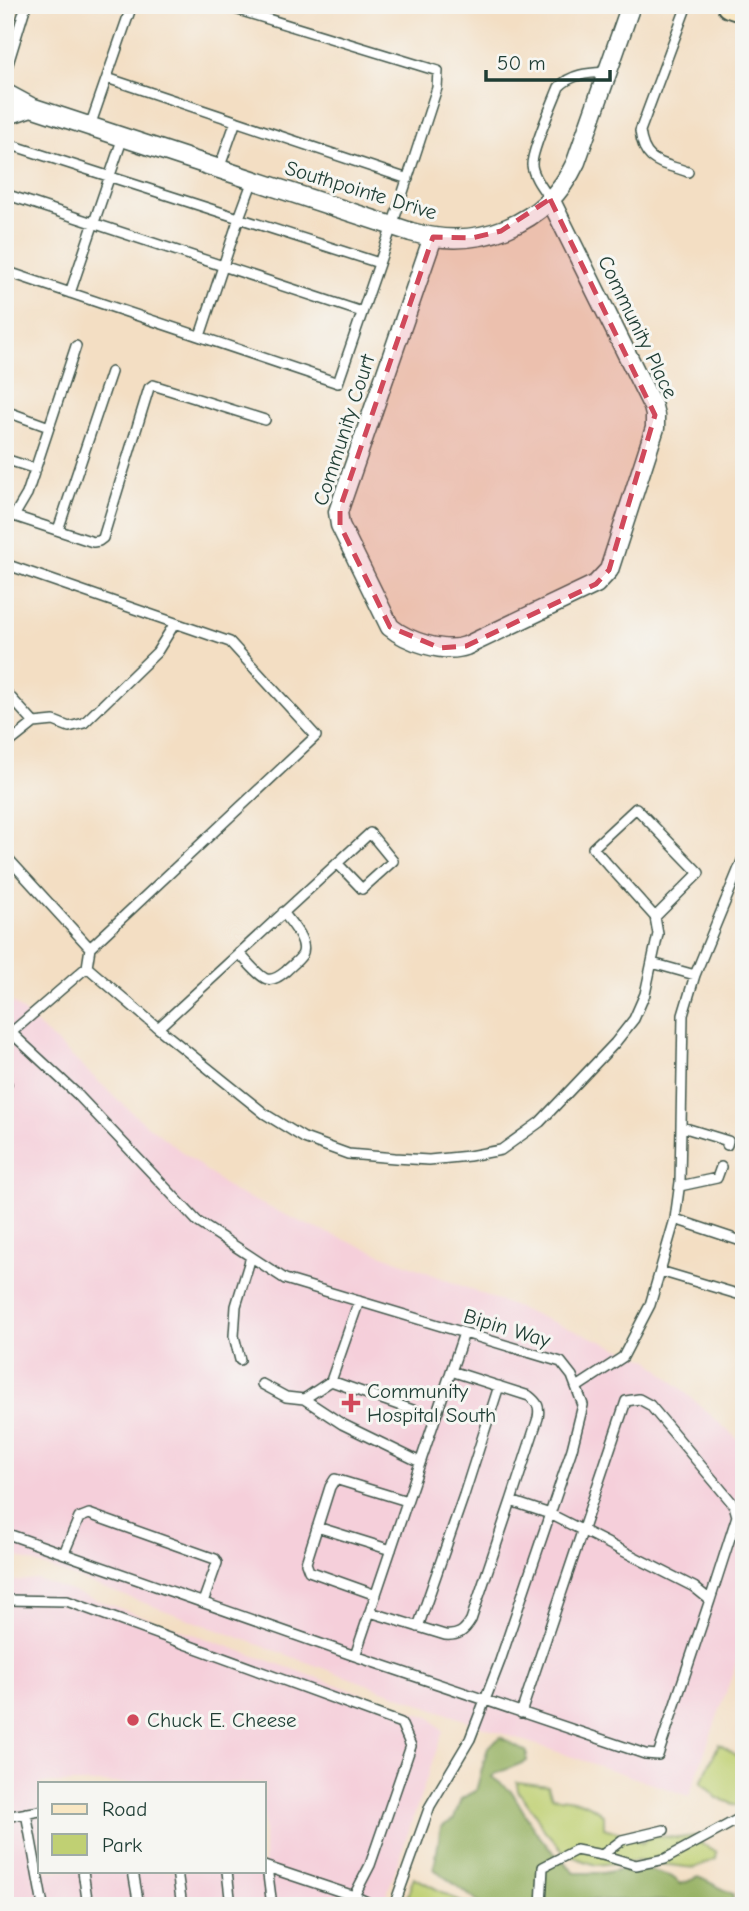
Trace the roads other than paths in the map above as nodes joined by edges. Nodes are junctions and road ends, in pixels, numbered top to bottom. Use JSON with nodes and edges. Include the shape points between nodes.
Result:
{"nodes":[{"id":1,"x":26,"y":5,"type":"edge"},
{"id":2,"x":132,"y":5,"type":"edge"},
{"id":3,"x":222,"y":5,"type":"edge"},
{"id":4,"x":631,"y":5,"type":"edge"},
{"id":5,"x":687,"y":5,"type":"edge"},
{"id":6,"x":729,"y":5,"type":"edge"},
{"id":7,"x":744,"y":10,"type":"edge"},
{"id":8,"x":7,"y":67,"type":"dead end"},
{"id":9,"x":608,"y":72,"type":"junction"},
{"id":10,"x":107,"y":78,"type":"junction"},
{"id":11,"x":5,"y":93,"type":"edge"},
{"id":12,"x":31,"y":107,"type":"junction"},
{"id":13,"x":5,"y":116,"type":"edge"},
{"id":14,"x":236,"y":121,"type":"junction"},
{"id":15,"x":90,"y":126,"type":"junction"},
{"id":16,"x":123,"y":137,"type":"junction"},
{"id":17,"x":5,"y":143,"type":"edge"},
{"id":18,"x":219,"y":169,"type":"junction"},
{"id":19,"x":688,"y":172,"type":"dead end"},
{"id":20,"x":110,"y":176,"type":"junction"},
{"id":21,"x":408,"y":179,"type":"junction"},
{"id":22,"x":253,"y":180,"type":"junction"},
{"id":23,"x":5,"y":194,"type":"edge"},
{"id":24,"x":550,"y":199,"type":"junction"},
{"id":25,"x":239,"y":218,"type":"junction"},
{"id":26,"x":94,"y":223,"type":"junction"},
{"id":27,"x":392,"y":226,"type":"junction"},
{"id":28,"x":433,"y":237,"type":"junction"},
{"id":29,"x":379,"y":263,"type":"junction"},
{"id":30,"x":222,"y":267,"type":"junction"},
{"id":31,"x":5,"y":271,"type":"edge"},
{"id":32,"x":70,"y":293,"type":"junction"},
{"id":33,"x":362,"y":312,"type":"junction"},
{"id":34,"x":201,"y":336,"type":"junction"},
{"id":35,"x":76,"y":346,"type":"dead end"},
{"id":36,"x":111,"y":372,"type":"dead end"},
{"id":37,"x":5,"y":411,"type":"edge"},
{"id":38,"x":265,"y":420,"type":"dead end"},
{"id":39,"x":49,"y":427,"type":"junction"},
{"id":40,"x":5,"y":459,"type":"edge"},
{"id":41,"x":36,"y":469,"type":"junction"},
{"id":42,"x":10,"y":517,"type":"edge"},
{"id":43,"x":58,"y":530,"type":"junction"},
{"id":44,"x":5,"y":564,"type":"edge"},
{"id":45,"x":176,"y":624,"type":"junction"},
{"id":46,"x":393,"y":629,"type":"joint"},
{"id":47,"x":5,"y":691,"type":"edge"},
{"id":48,"x":33,"y":723,"type":"junction"},
{"id":49,"x":5,"y":746,"type":"edge"},
{"id":50,"x":5,"y":855,"type":"edge"},
{"id":51,"x":744,"y":856,"type":"edge"},
{"id":52,"x":337,"y":863,"type":"junction"},
{"id":53,"x":283,"y":912,"type":"junction"},
{"id":54,"x":655,"y":917,"type":"junction"},
{"id":55,"x":90,"y":948,"type":"junction"},
{"id":56,"x":239,"y":953,"type":"junction"},
{"id":57,"x":652,"y":963,"type":"junction"},
{"id":58,"x":87,"y":967,"type":"junction"},
{"id":59,"x":695,"y":975,"type":"junction"},
{"id":60,"x":158,"y":1028,"type":"junction"},
{"id":61,"x":7,"y":1032,"type":"edge"},
{"id":62,"x":682,"y":1128,"type":"junction"},
{"id":63,"x":727,"y":1145,"type":"dead end"},
{"id":64,"x":721,"y":1167,"type":"dead end"},
{"id":65,"x":680,"y":1186,"type":"junction"},
{"id":66,"x":675,"y":1219,"type":"junction"},
{"id":67,"x":744,"y":1242,"type":"edge"},
{"id":68,"x":251,"y":1257,"type":"junction"},
{"id":69,"x":660,"y":1270,"type":"junction"},
{"id":70,"x":744,"y":1296,"type":"edge"},
{"id":71,"x":359,"y":1301,"type":"junction"},
{"id":72,"x":464,"y":1333,"type":"junction"},
{"id":73,"x":240,"y":1360,"type":"dead end"},
{"id":74,"x":451,"y":1371,"type":"junction"},
{"id":75,"x":331,"y":1381,"type":"junction"},
{"id":76,"x":262,"y":1384,"type":"dead end"},
{"id":77,"x":499,"y":1387,"type":"junction"},
{"id":78,"x":577,"y":1387,"type":"junction"},
{"id":79,"x":304,"y":1399,"type":"junction"},
{"id":80,"x":435,"y":1418,"type":"junction"},
{"id":81,"x":420,"y":1462,"type":"junction"},
{"id":82,"x":407,"y":1501,"type":"junction"},
{"id":83,"x":511,"y":1502,"type":"junction"},
{"id":84,"x":550,"y":1514,"type":"junction"},
{"id":85,"x":317,"y":1527,"type":"junction"},
{"id":86,"x":583,"y":1530,"type":"junction"},
{"id":87,"x":5,"y":1533,"type":"edge"},
{"id":88,"x":391,"y":1550,"type":"junction"},
{"id":89,"x":64,"y":1553,"type":"junction"},
{"id":90,"x":376,"y":1595,"type":"junction"},
{"id":91,"x":5,"y":1600,"type":"edge"},
{"id":92,"x":710,"y":1600,"type":"junction"},
{"id":93,"x":203,"y":1602,"type":"junction"},
{"id":94,"x":370,"y":1612,"type":"junction"},
{"id":95,"x":418,"y":1627,"type":"junction"},
{"id":96,"x":355,"y":1656,"type":"junction"},
{"id":97,"x":485,"y":1700,"type":"junction"},
{"id":98,"x":521,"y":1713,"type":"junction"},
{"id":99,"x":38,"y":1811,"type":"edge"},
{"id":100,"x":26,"y":1813,"type":"junction"},
{"id":101,"x":5,"y":1816,"type":"edge"},
{"id":102,"x":744,"y":1816,"type":"edge"},
{"id":103,"x":664,"y":1830,"type":"dead end"},
{"id":104,"x":602,"y":1854,"type":"junction"},
{"id":105,"x":266,"y":1866,"type":"edge"},
{"id":106,"x":83,"y":1872,"type":"edge"},
{"id":107,"x":132,"y":1872,"type":"edge"},
{"id":108,"x":177,"y":1872,"type":"edge"},
{"id":109,"x":227,"y":1872,"type":"edge"},
{"id":110,"x":266,"y":1872,"type":"edge"},
{"id":111,"x":354,"y":1896,"type":"junction"},
{"id":112,"x":43,"y":1906,"type":"edge"},
{"id":113,"x":88,"y":1906,"type":"edge"},
{"id":114,"x":139,"y":1906,"type":"edge"},
{"id":115,"x":182,"y":1906,"type":"edge"},
{"id":116,"x":231,"y":1906,"type":"edge"},
{"id":117,"x":272,"y":1906,"type":"edge"},
{"id":118,"x":339,"y":1906,"type":"edge"},
{"id":119,"x":366,"y":1906,"type":"edge"},
{"id":120,"x":394,"y":1906,"type":"edge"},
{"id":121,"x":541,"y":1906,"type":"edge"}],
"edges":[{"from":1,"to":8,"type":"lane"},
{"from":2,"to":10,"type":"lane"},
{"from":3,"to":21,"type":"lane","via":[[438,71],[437,88]]},
{"from":4,"to":9,"type":"street","name":"Southpointe Drive"},
{"from":5,"to":19,"type":"lane","via":[[640,131],[650,158]]},
{"from":6,"to":7,"type":"street"},
{"from":9,"to":24,"type":"street","name":"Southpointe Drive","via":[[575,165]]},
{"from":9,"to":24,"type":"lane","via":[[584,74],[559,87],[532,166]]},
{"from":10,"to":14,"type":"lane"},
{"from":10,"to":15,"type":"lane"},
{"from":11,"to":12,"type":"street","name":"Southpointe Drive"},
{"from":12,"to":13,"type":"street"},
{"from":12,"to":15,"type":"street","name":"Southpointe Drive"},
{"from":14,"to":18,"type":"lane"},
{"from":14,"to":21,"type":"lane"},
{"from":15,"to":16,"type":"street","name":"Southpointe Drive"},
{"from":16,"to":18,"type":"street","name":"Southpointe Drive"},
{"from":16,"to":20,"type":"lane"},
{"from":17,"to":20,"type":"lane"},
{"from":18,"to":22,"type":"street","name":"Southpointe Drive"},
{"from":20,"to":25,"type":"lane"},
{"from":20,"to":26,"type":"lane"},
{"from":21,"to":27,"type":"lane"},
{"from":22,"to":25,"type":"lane"},
{"from":22,"to":27,"type":"street","name":"Southpointe Drive"},
{"from":23,"to":26,"type":"lane"},
{"from":24,"to":28,"type":"street","name":"Southpointe Drive","via":[[501,231],[472,238]]},
{"from":24,"to":46,"type":"street","name":"Community Place","via":[[655,415],[655,428],[608,570],[596,583],[460,649],[440,648]]},
{"from":25,"to":29,"type":"lane"},
{"from":25,"to":30,"type":"lane"},
{"from":26,"to":30,"type":"lane"},
{"from":26,"to":32,"type":"lane"},
{"from":27,"to":28,"type":"street","name":"Southpointe Drive"},
{"from":27,"to":29,"type":"lane"},
{"from":28,"to":46,"type":"street","name":"Community Court","via":[[338,512],[340,525]]},
{"from":29,"to":33,"type":"lane"},
{"from":30,"to":33,"type":"lane"},
{"from":30,"to":34,"type":"lane"},
{"from":31,"to":32,"type":"lane"},
{"from":32,"to":34,"type":"lane"},
{"from":33,"to":34,"type":"lane","via":[[338,383]]},
{"from":35,"to":39,"type":"lane"},
{"from":36,"to":43,"type":"lane"},
{"from":37,"to":39,"type":"lane"},
{"from":38,"to":43,"type":"lane","via":[[153,385],[103,538],[93,541]]},
{"from":39,"to":41,"type":"lane"},
{"from":40,"to":41,"type":"lane"},
{"from":41,"to":42,"type":"lane","via":[[27,494]]},
{"from":42,"to":43,"type":"lane"},
{"from":44,"to":45,"type":"lane"},
{"from":45,"to":48,"type":"lane","via":[[158,652],[84,723],[69,727],[54,721]]},
{"from":45,"to":55,"type":"lane","via":[[230,642],[316,736]]},
{"from":47,"to":48,"type":"lane"},
{"from":48,"to":49,"type":"lane"},
{"from":50,"to":55,"type":"lane"},
{"from":51,"to":59,"type":"lane"},
{"from":52,"to":52,"type":"lane","via":[[370,833],[393,861],[362,889]]},
{"from":52,"to":53,"type":"lane"},
{"from":53,"to":56,"type":"lane"},
{"from":53,"to":56,"type":"lane","via":[[304,947],[299,959],[281,975],[267,979]]},
{"from":54,"to":54,"type":"lane","via":[[593,848],[636,808],[699,873]]},
{"from":54,"to":57,"type":"lane","via":[[658,934]]},
{"from":55,"to":58,"type":"lane"},
{"from":56,"to":60,"type":"lane"},
{"from":57,"to":59,"type":"lane"},
{"from":57,"to":60,"type":"lane","via":[[634,1020],[615,1043],[540,1122],[500,1150],[469,1156],[429,1160],[348,1154],[304,1138],[265,1114]]},
{"from":58,"to":60,"type":"lane"},
{"from":58,"to":61,"type":"lane"},
{"from":59,"to":62,"type":"lane","via":[[683,1015]]},
{"from":61,"to":68,"type":"lane","name":"Bipin Way","via":[[77,1094],[198,1222]]},
{"from":62,"to":63,"type":"lane","via":[[728,1141]]},
{"from":62,"to":65,"type":"lane"},
{"from":64,"to":65,"type":"lane","via":[[717,1178]]},
{"from":65,"to":66,"type":"lane"},
{"from":66,"to":67,"type":"lane"},
{"from":66,"to":69,"type":"lane"},
{"from":68,"to":71,"type":"lane","name":"Bipin Way","via":[[285,1279]]},
{"from":68,"to":73,"type":"lane","via":[[236,1306],[234,1336]]},
{"from":69,"to":70,"type":"lane"},
{"from":69,"to":78,"type":"lane","via":[[650,1306],[623,1357]]},
{"from":71,"to":72,"type":"lane","name":"Bipin Way"},
{"from":71,"to":75,"type":"lane"},
{"from":72,"to":74,"type":"lane"},
{"from":72,"to":78,"type":"lane","name":"Bipin Way","via":[[561,1362]]},
{"from":74,"to":77,"type":"lane"},
{"from":74,"to":80,"type":"lane"},
{"from":75,"to":79,"type":"lane"},
{"from":75,"to":80,"type":"lane"},
{"from":76,"to":79,"type":"lane","via":[[286,1397]]},
{"from":77,"to":83,"type":"lane","via":[[529,1396],[539,1409]]},
{"from":77,"to":95,"type":"lane"},
{"from":78,"to":84,"type":"lane","via":[[583,1405]]},
{"from":79,"to":81,"type":"lane","via":[[342,1424]]},
{"from":80,"to":81,"type":"lane"},
{"from":81,"to":82,"type":"lane"},
{"from":82,"to":85,"type":"lane","via":[[335,1479]]},
{"from":82,"to":88,"type":"lane"},
{"from":83,"to":84,"type":"lane"},
{"from":83,"to":95,"type":"lane","via":[[465,1630],[456,1636]]},
{"from":84,"to":86,"type":"lane"},
{"from":84,"to":97,"type":"lane"},
{"from":85,"to":88,"type":"lane"},
{"from":85,"to":90,"type":"lane","via":[[306,1563],[309,1571]]},
{"from":86,"to":92,"type":"lane","via":[[694,1587]]},
{"from":86,"to":92,"type":"lane","via":[[626,1401],[639,1399],[650,1405],[734,1505],[737,1516]]},
{"from":86,"to":98,"type":"lane"},
{"from":87,"to":89,"type":"lane"},
{"from":88,"to":90,"type":"lane"},
{"from":89,"to":93,"type":"lane"},
{"from":89,"to":93,"type":"lane","via":[[79,1518],[89,1514],[215,1559]]},
{"from":90,"to":94,"type":"lane"},
{"from":91,"to":111,"type":"lane","via":[[67,1601],[401,1723],[411,1746],[370,1866]]},
{"from":92,"to":98,"type":"lane","via":[[658,1755]]},
{"from":93,"to":96,"type":"lane"},
{"from":94,"to":95,"type":"lane"},
{"from":94,"to":96,"type":"lane"},
{"from":96,"to":97,"type":"lane"},
{"from":97,"to":98,"type":"lane"},
{"from":97,"to":120,"type":"lane","via":[[470,1739],[430,1806]]},
{"from":99,"to":100,"type":"lane"},
{"from":100,"to":101,"type":"lane"},
{"from":100,"to":112,"type":"lane"},
{"from":102,"to":104,"type":"lane","via":[[664,1859],[636,1865]]},
{"from":103,"to":104,"type":"lane","via":[[622,1840]]},
{"from":104,"to":121,"type":"lane","via":[[576,1850],[543,1867]]},
{"from":105,"to":111,"type":"lane"},
{"from":106,"to":113,"type":"lane"},
{"from":107,"to":114,"type":"lane"},
{"from":108,"to":115,"type":"lane"},
{"from":109,"to":116,"type":"lane"},
{"from":110,"to":117,"type":"lane"},
{"from":111,"to":118,"type":"lane"},
{"from":111,"to":119,"type":"lane","via":[[367,1902]]}]}
